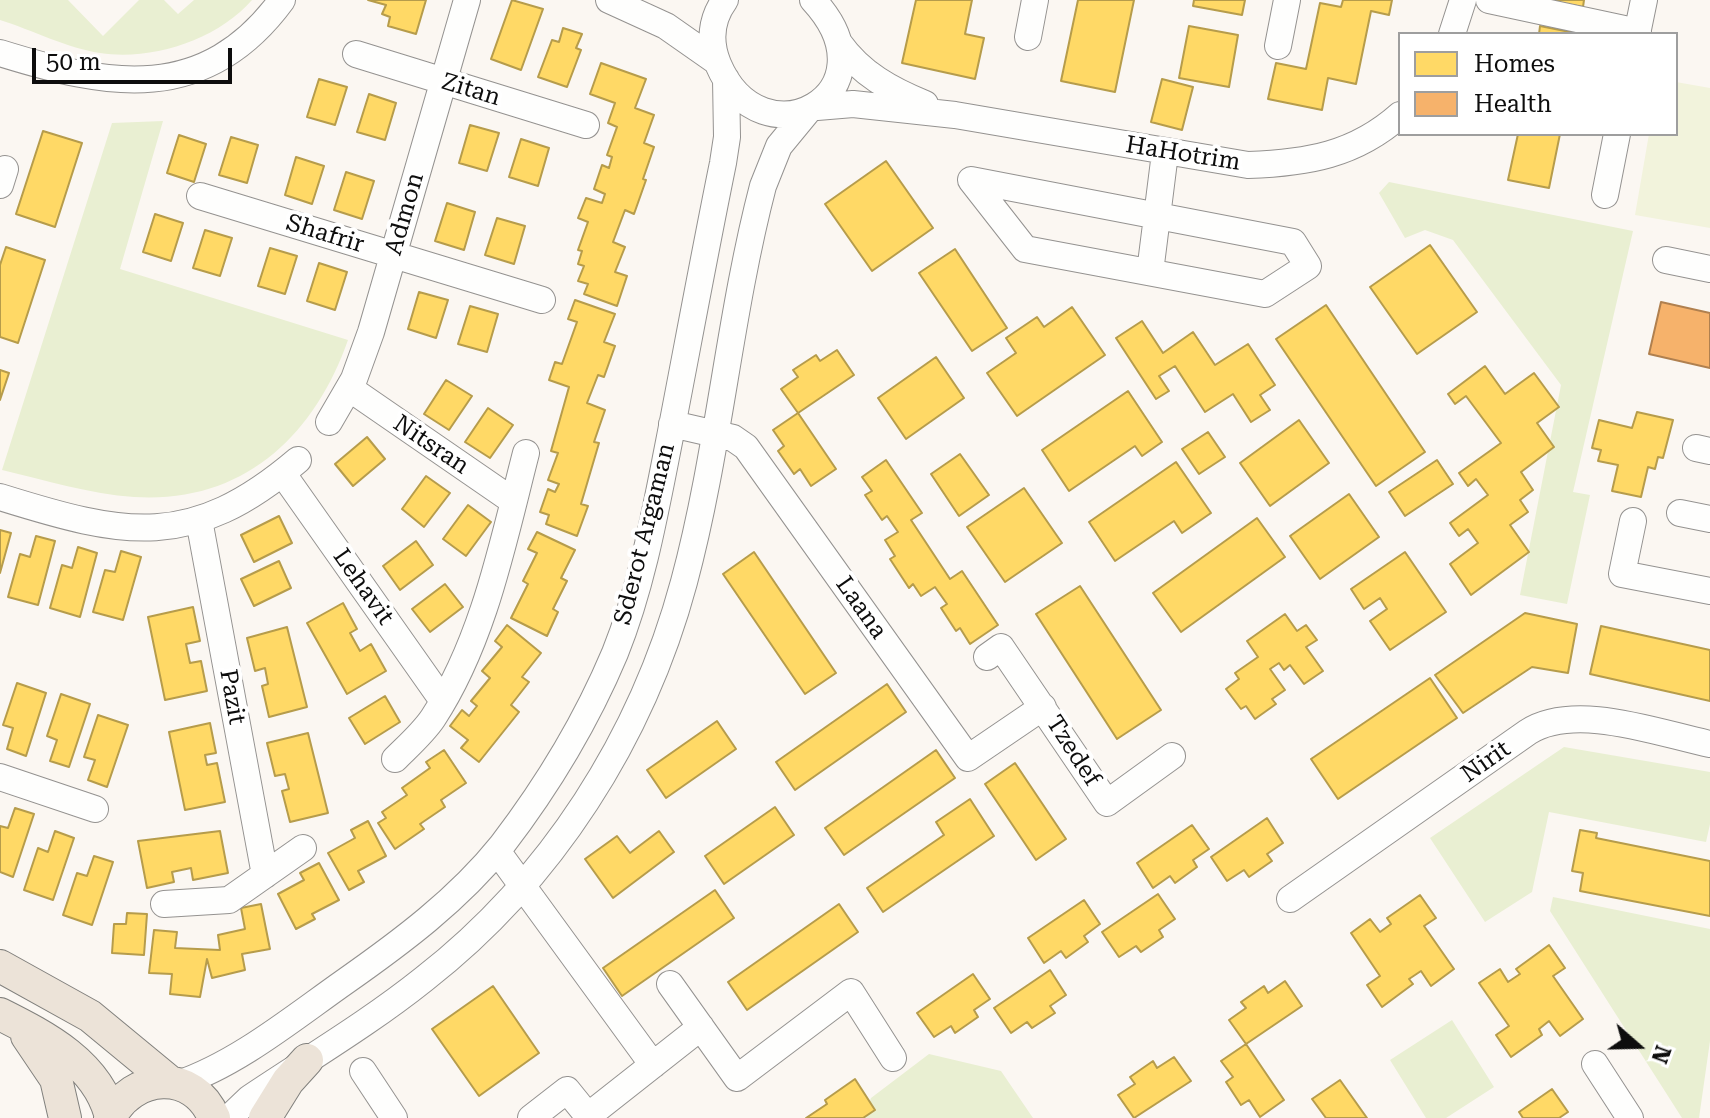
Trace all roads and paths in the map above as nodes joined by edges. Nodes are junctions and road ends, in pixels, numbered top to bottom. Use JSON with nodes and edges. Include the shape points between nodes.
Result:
{"nodes":[{"id":1,"x":282,"y":0,"type":"edge"},
{"id":2,"x":467,"y":0,"type":"edge"},
{"id":3,"x":609,"y":0,"type":"edge"},
{"id":4,"x":725,"y":0,"type":"edge"},
{"id":5,"x":1035,"y":0,"type":"edge"},
{"id":6,"x":1287,"y":0,"type":"edge"},
{"id":7,"x":1463,"y":0,"type":"edge"},
{"id":8,"x":1489,"y":0,"type":"edge"},
{"id":9,"x":1644,"y":0,"type":"edge"},
{"id":10,"x":821,"y":6,"type":"edge"},
{"id":11,"x":1453,"y":32,"type":"edge"},
{"id":12,"x":1633,"y":32,"type":"edge"},
{"id":13,"x":1637,"y":32,"type":"edge"},
{"id":14,"x":1028,"y":37,"type":"dead end"},
{"id":15,"x":839,"y":43,"type":"junction"},
{"id":16,"x":1278,"y":46,"type":"dead end"},
{"id":17,"x":0,"y":53,"type":"edge"},
{"id":18,"x":356,"y":54,"type":"dead end"},
{"id":19,"x":721,"y":70,"type":"junction"},
{"id":20,"x":443,"y":81,"type":"junction"},
{"id":21,"x":812,"y":109,"type":"junction"},
{"id":22,"x":955,"y":115,"type":"junction"},
{"id":23,"x":1398,"y":117,"type":"edge"},
{"id":24,"x":586,"y":125,"type":"dead end"},
{"id":25,"x":1617,"y":136,"type":"edge"},
{"id":26,"x":1165,"y":153,"type":"junction"},
{"id":27,"x":1605,"y":195,"type":"dead end"},
{"id":28,"x":200,"y":196,"type":"dead end"},
{"id":29,"x":1158,"y":216,"type":"junction"},
{"id":30,"x":393,"y":255,"type":"junction"},
{"id":31,"x":1666,"y":260,"type":"dead end"},
{"id":32,"x":1710,"y":269,"type":"edge"},
{"id":33,"x":1150,"y":272,"type":"junction"},
{"id":34,"x":542,"y":300,"type":"dead end"},
{"id":35,"x":349,"y":388,"type":"junction"},
{"id":36,"x":329,"y":422,"type":"dead end"},
{"id":37,"x":672,"y":424,"type":"junction"},
{"id":38,"x":715,"y":433,"type":"junction"},
{"id":39,"x":526,"y":453,"type":"dead end"},
{"id":40,"x":0,"y":497,"type":"edge"},
{"id":41,"x":513,"y":501,"type":"junction"},
{"id":42,"x":1680,"y":513,"type":"dead end"},
{"id":43,"x":1710,"y":519,"type":"edge"},
{"id":44,"x":199,"y":520,"type":"junction"},
{"id":45,"x":1633,"y":521,"type":"dead end"},
{"id":46,"x":1710,"y":591,"type":"edge"},
{"id":47,"x":987,"y":657,"type":"dead end"},
{"id":48,"x":443,"y":701,"type":"junction"},
{"id":49,"x":1043,"y":707,"type":"junction"},
{"id":50,"x":1710,"y":744,"type":"edge"},
{"id":51,"x":1172,"y":756,"type":"dead end"},
{"id":52,"x":395,"y":759,"type":"dead end"},
{"id":53,"x":0,"y":777,"type":"edge"},
{"id":54,"x":95,"y":809,"type":"dead end"},
{"id":55,"x":303,"y":848,"type":"dead end"},
{"id":56,"x":497,"y":851,"type":"junction"},
{"id":57,"x":265,"y":875,"type":"junction"},
{"id":58,"x":521,"y":887,"type":"junction"},
{"id":59,"x":1290,"y":899,"type":"dead end"},
{"id":60,"x":164,"y":904,"type":"dead end"},
{"id":61,"x":0,"y":966,"type":"edge"},
{"id":62,"x":670,"y":984,"type":"dead end"},
{"id":63,"x":7,"y":1018,"type":"edge"},
{"id":64,"x":701,"y":1027,"type":"junction"},
{"id":65,"x":893,"y":1058,"type":"dead end"},
{"id":66,"x":307,"y":1060,"type":"junction"},
{"id":67,"x":1595,"y":1064,"type":"dead end"},
{"id":68,"x":653,"y":1065,"type":"junction"},
{"id":69,"x":363,"y":1071,"type":"dead end"},
{"id":70,"x":174,"y":1083,"type":"junction"},
{"id":71,"x":588,"y":1117,"type":"edge"},
{"id":72,"x":65,"y":1118,"type":"edge"},
{"id":73,"x":110,"y":1118,"type":"edge"},
{"id":74,"x":214,"y":1118,"type":"edge"},
{"id":75,"x":229,"y":1118,"type":"edge"},
{"id":76,"x":265,"y":1118,"type":"edge"},
{"id":77,"x":394,"y":1118,"type":"edge"},
{"id":78,"x":531,"y":1118,"type":"edge"},
{"id":79,"x":1630,"y":1118,"type":"edge"}],
"edges":[{"from":1,"to":17,"type":"street","via":[[232,51],[194,70],[152,80],[106,80]]},
{"from":2,"to":20,"type":"street","name":"Admon"},
{"from":3,"to":19,"type":"street","via":[[666,26]]},
{"from":4,"to":19,"type":"street","name":"Sderot Argaman","via":[[713,23]]},
{"from":5,"to":14,"type":"street"},
{"from":6,"to":16,"type":"street"},
{"from":7,"to":11,"type":"street"},
{"from":8,"to":12,"type":"street"},
{"from":9,"to":13,"type":"street"},
{"from":10,"to":15,"type":"street"},
{"from":15,"to":21,"type":"street","name":"Sderot Argaman","via":[[836,85]]},
{"from":15,"to":22,"type":"street","name":"HaHotrim","via":[[885,85]]},
{"from":18,"to":20,"type":"street","name":"Zitan"},
{"from":19,"to":21,"type":"street","name":"HaHotrim","via":[[741,96],[764,110],[788,115]]},
{"from":19,"to":37,"type":"street","name":"Sderot Argaman","via":[[727,137]]},
{"from":20,"to":24,"type":"street","name":"Zitan"},
{"from":20,"to":30,"type":"street","name":"Admon"},
{"from":21,"to":22,"type":"street","name":"HaHotrim","via":[[846,104]]},
{"from":21,"to":38,"type":"street","name":"Sderot Argaman","via":[[779,146],[763,186]]},
{"from":22,"to":26,"type":"street","name":"HaHotrim"},
{"from":23,"to":26,"type":"street","name":"HaHotrim","via":[[1378,134],[1340,153],[1296,164],[1248,165]]},
{"from":25,"to":27,"type":"street"},
{"from":26,"to":29,"type":"street"},
{"from":28,"to":30,"type":"street","name":"Shafrir"},
{"from":29,"to":33,"type":"street"},
{"from":29,"to":33,"type":"street","via":[[1293,242],[1308,266],[1265,294]]},
{"from":29,"to":33,"type":"street","via":[[971,180],[1025,249]]},
{"from":30,"to":34,"type":"street","name":"Shafrir"},
{"from":30,"to":35,"type":"street","name":"Admon"},
{"from":31,"to":32,"type":"street"},
{"from":35,"to":36,"type":"street","name":"Admon"},
{"from":35,"to":41,"type":"street","name":"Nitsran"},
{"from":37,"to":38,"type":"street","name":"Laana"},
{"from":37,"to":56,"type":"street","name":"Sderot Argaman","via":[[642,571],[616,650],[576,736]]},
{"from":38,"to":49,"type":"street","name":"Laana","via":[[746,447],[968,758]]},
{"from":38,"to":58,"type":"street","name":"Sderot Argaman","via":[[684,582],[656,666],[622,743],[587,800]]},
{"from":39,"to":41,"type":"street"},
{"from":40,"to":44,"type":"street","via":[[122,529]]},
{"from":41,"to":48,"type":"street","via":[[481,614]]},
{"from":42,"to":43,"type":"street"},
{"from":44,"to":48,"type":"street","name":"Lehavit","via":[[247,499],[290,467]]},
{"from":44,"to":57,"type":"street","name":"Pazit"},
{"from":45,"to":46,"type":"street","via":[[1622,574]]},
{"from":47,"to":49,"type":"street","name":"Tzedef","via":[[1001,647]]},
{"from":48,"to":52,"type":"street"},
{"from":49,"to":51,"type":"street","name":"Tzedef","via":[[1107,803]]},
{"from":50,"to":59,"type":"street","name":"Nirit","via":[[1593,720],[1551,721]]},
{"from":53,"to":54,"type":"street"},
{"from":55,"to":57,"type":"street"},
{"from":56,"to":58,"type":"street"},
{"from":56,"to":70,"type":"street","name":"Sderot Argaman","via":[[397,945],[225,1063]]},
{"from":57,"to":60,"type":"street","via":[[229,900]]},
{"from":58,"to":66,"type":"street","name":"Sderot Argaman","via":[[424,980]]},
{"from":58,"to":68,"type":"street"},
{"from":61,"to":70,"type":"main road","via":[[90,1016]]},
{"from":62,"to":64,"type":"street"},
{"from":63,"to":72,"type":"main road","via":[[46,1060]]},
{"from":63,"to":73,"type":"main road","via":[[84,1068],[101,1089]]},
{"from":64,"to":65,"type":"street","via":[[737,1078],[851,992]]},
{"from":64,"to":68,"type":"street"},
{"from":66,"to":75,"type":"street","name":"Sderot Argaman"},
{"from":66,"to":76,"type":"main road"},
{"from":67,"to":79,"type":"street"},
{"from":68,"to":71,"type":"street"},
{"from":69,"to":77,"type":"street"},
{"from":70,"to":73,"type":"main road","via":[[149,1083],[130,1091]]},
{"from":70,"to":74,"type":"main road","via":[[200,1096]]},
{"from":71,"to":78,"type":"street","via":[[567,1090]]}]}
